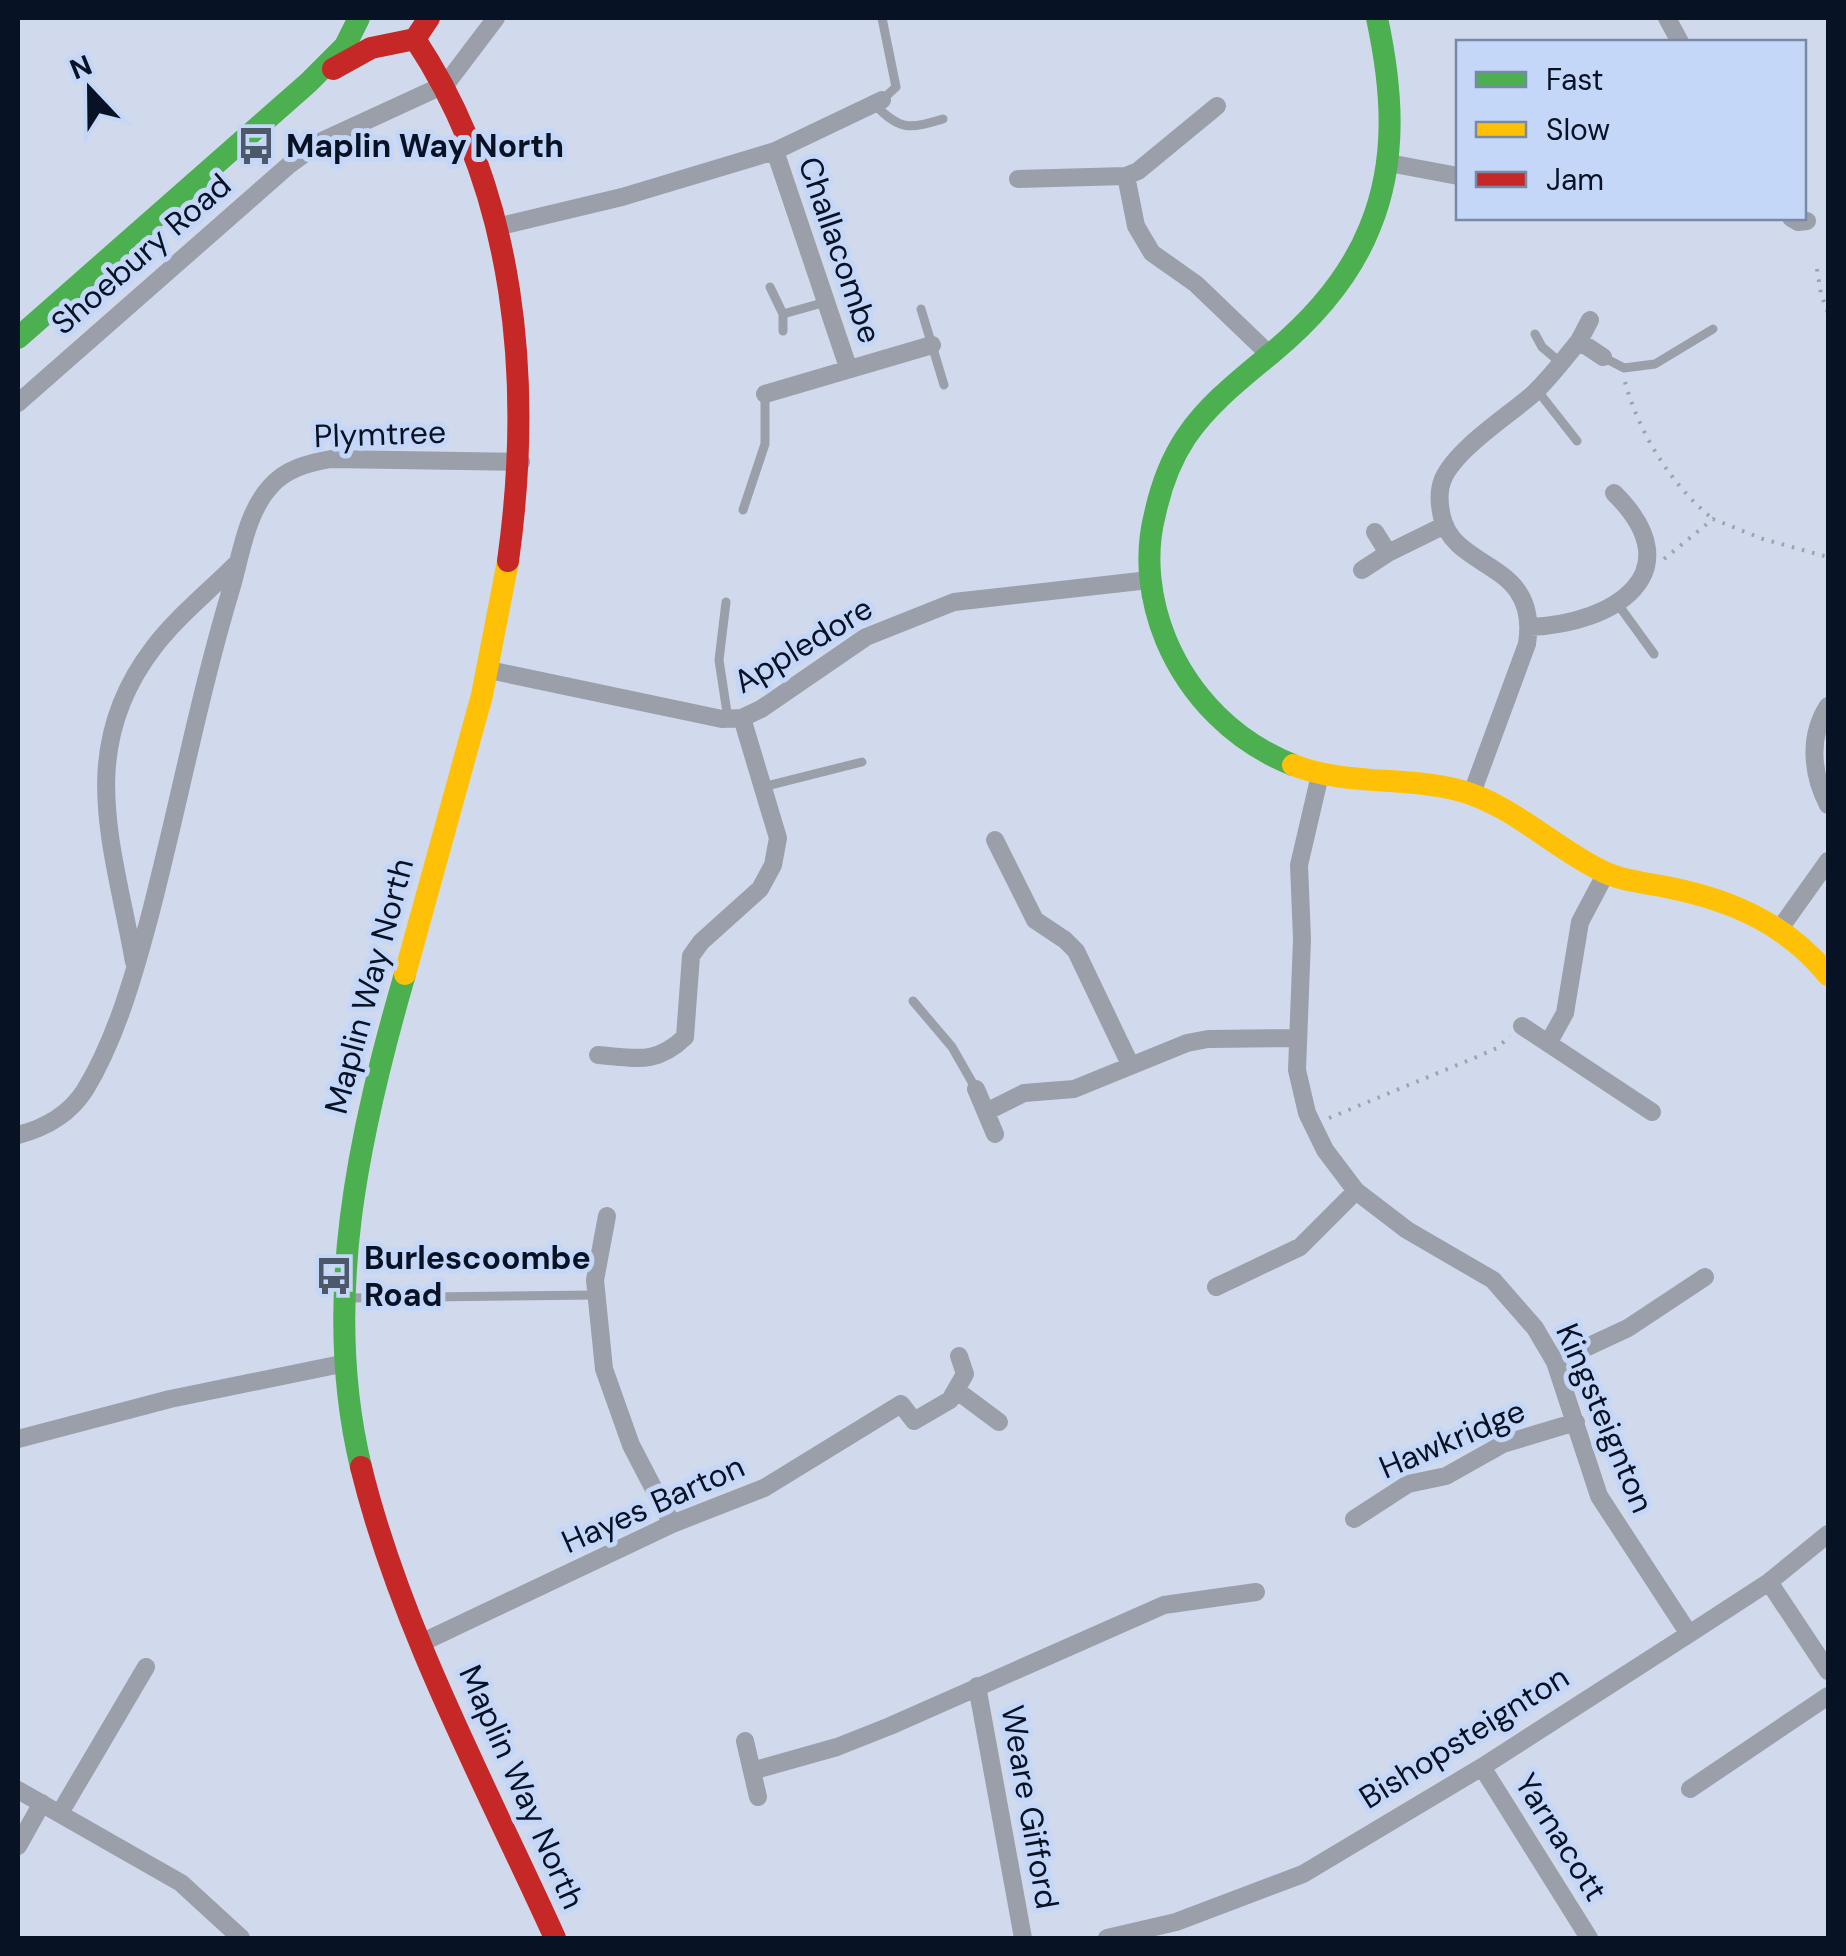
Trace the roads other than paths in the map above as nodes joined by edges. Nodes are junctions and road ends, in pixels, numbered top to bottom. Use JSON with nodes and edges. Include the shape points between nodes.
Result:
{"nodes":[{"id":1,"x":362,"y":18,"type":"edge"},
{"id":2,"x":429,"y":18,"type":"edge"},
{"id":3,"x":496,"y":18,"type":"edge"},
{"id":4,"x":882,"y":18,"type":"edge"},
{"id":5,"x":1378,"y":18,"type":"edge"},
{"id":6,"x":1667,"y":18,"type":"edge"},
{"id":7,"x":1679,"y":40,"type":"edge"},
{"id":8,"x":404,"y":41,"type":"junction"},
{"id":9,"x":308,"y":83,"type":"junction"},
{"id":10,"x":446,"y":84,"type":"junction"},
{"id":11,"x":878,"y":102,"type":"junction"},
{"id":12,"x":1217,"y":106,"type":"dead end"},
{"id":13,"x":943,"y":119,"type":"dead end"},
{"id":14,"x":775,"y":151,"type":"junction"},
{"id":15,"x":1389,"y":163,"type":"junction"},
{"id":16,"x":1126,"y":176,"type":"junction"},
{"id":17,"x":1456,"y":176,"type":"edge"},
{"id":18,"x":1018,"y":179,"type":"dead end"},
{"id":19,"x":497,"y":227,"type":"junction"},
{"id":20,"x":770,"y":287,"type":"dead end"},
{"id":21,"x":826,"y":302,"type":"junction"},
{"id":22,"x":921,"y":309,"type":"dead end"},
{"id":23,"x":783,"y":314,"type":"junction"},
{"id":24,"x":1590,"y":320,"type":"dead end"},
{"id":25,"x":1713,"y":329,"type":"dead end"},
{"id":26,"x":783,"y":331,"type":"dead end"},
{"id":27,"x":1535,"y":334,"type":"dead end"},
{"id":28,"x":18,"y":338,"type":"edge"},
{"id":29,"x":1579,"y":341,"type":"junction"},
{"id":30,"x":932,"y":345,"type":"junction"},
{"id":31,"x":1270,"y":355,"type":"junction"},
{"id":32,"x":1603,"y":357,"type":"joint"},
{"id":33,"x":1561,"y":364,"type":"junction"},
{"id":34,"x":848,"y":368,"type":"junction"},
{"id":35,"x":944,"y":385,"type":"dead end"},
{"id":36,"x":1537,"y":390,"type":"junction"},
{"id":37,"x":765,"y":394,"type":"joint"},
{"id":38,"x":18,"y":403,"type":"edge"},
{"id":39,"x":1577,"y":442,"type":"dead end"},
{"id":40,"x":520,"y":462,"type":"junction"},
{"id":41,"x":1614,"y":492,"type":"dead end"},
{"id":42,"x":743,"y":510,"type":"dead end"},
{"id":43,"x":1444,"y":525,"type":"junction"},
{"id":44,"x":1375,"y":532,"type":"dead end"},
{"id":45,"x":1388,"y":553,"type":"junction"},
{"id":46,"x":239,"y":562,"type":"junction"},
{"id":47,"x":1362,"y":570,"type":"dead end"},
{"id":48,"x":1148,"y":580,"type":"junction"},
{"id":49,"x":726,"y":602,"type":"dead end"},
{"id":50,"x":1617,"y":603,"type":"junction"},
{"id":51,"x":191,"y":609,"type":"junction"},
{"id":52,"x":219,"y":627,"type":"junction"},
{"id":53,"x":1530,"y":627,"type":"junction"},
{"id":54,"x":1654,"y":654,"type":"dead end"},
{"id":55,"x":488,"y":670,"type":"junction"},
{"id":56,"x":1828,"y":706,"type":"edge"},
{"id":57,"x":735,"y":718,"type":"junction"},
{"id":58,"x":862,"y":762,"type":"dead end"},
{"id":59,"x":1320,"y":775,"type":"junction"},
{"id":60,"x":763,"y":787,"type":"junction"},
{"id":61,"x":1472,"y":794,"type":"junction"},
{"id":62,"x":1828,"y":806,"type":"edge"},
{"id":63,"x":994,"y":840,"type":"dead end"},
{"id":64,"x":1828,"y":861,"type":"edge"},
{"id":65,"x":1606,"y":872,"type":"junction"},
{"id":66,"x":154,"y":900,"type":"junction"},
{"id":67,"x":123,"y":901,"type":"junction"},
{"id":68,"x":1780,"y":927,"type":"junction"},
{"id":69,"x":135,"y":969,"type":"junction"},
{"id":70,"x":1828,"y":974,"type":"edge"},
{"id":71,"x":913,"y":1001,"type":"dead end"},
{"id":72,"x":1522,"y":1026,"type":"road end"},
{"id":73,"x":1296,"y":1038,"type":"junction"},
{"id":74,"x":1549,"y":1042,"type":"junction"},
{"id":75,"x":598,"y":1055,"type":"dead end"},
{"id":76,"x":1130,"y":1064,"type":"junction"},
{"id":77,"x":976,"y":1089,"type":"joint"},
{"id":78,"x":986,"y":1112,"type":"junction"},
{"id":79,"x":1652,"y":1112,"type":"dead end"},
{"id":80,"x":995,"y":1134,"type":"dead end"},
{"id":81,"x":18,"y":1135,"type":"edge"},
{"id":82,"x":1356,"y":1191,"type":"junction"},
{"id":83,"x":606,"y":1216,"type":"dead end"},
{"id":84,"x":1705,"y":1277,"type":"dead end"},
{"id":85,"x":1216,"y":1287,"type":"dead end"},
{"id":86,"x":596,"y":1295,"type":"junction"},
{"id":87,"x":346,"y":1298,"type":"junction"},
{"id":88,"x":959,"y":1356,"type":"dead end"},
{"id":89,"x":1555,"y":1362,"type":"junction"},
{"id":90,"x":346,"y":1363,"type":"junction"},
{"id":91,"x":956,"y":1390,"type":"junction"},
{"id":92,"x":1000,"y":1422,"type":"dead end"},
{"id":93,"x":1576,"y":1422,"type":"junction"},
{"id":94,"x":18,"y":1436,"type":"edge"},
{"id":95,"x":1354,"y":1519,"type":"dead end"},
{"id":96,"x":672,"y":1524,"type":"junction"},
{"id":97,"x":1828,"y":1534,"type":"edge"},
{"id":98,"x":1769,"y":1582,"type":"junction"},
{"id":99,"x":1256,"y":1592,"type":"dead end"},
{"id":100,"x":1689,"y":1634,"type":"junction"},
{"id":101,"x":421,"y":1643,"type":"junction"},
{"id":102,"x":146,"y":1666,"type":"dead end"},
{"id":103,"x":1828,"y":1671,"type":"edge"},
{"id":104,"x":977,"y":1686,"type":"junction"},
{"id":105,"x":1828,"y":1696,"type":"edge"},
{"id":106,"x":745,"y":1741,"type":"dead end"},
{"id":107,"x":1482,"y":1767,"type":"junction"},
{"id":108,"x":752,"y":1771,"type":"junction"},
{"id":109,"x":1690,"y":1789,"type":"dead end"},
{"id":110,"x":18,"y":1790,"type":"edge"},
{"id":111,"x":758,"y":1797,"type":"dead end"},
{"id":112,"x":42,"y":1803,"type":"junction"},
{"id":113,"x":60,"y":1813,"type":"junction"},
{"id":114,"x":18,"y":1846,"type":"edge"},
{"id":115,"x":1178,"y":1930,"type":"edge"},
{"id":116,"x":241,"y":1938,"type":"edge"},
{"id":117,"x":555,"y":1938,"type":"edge"},
{"id":118,"x":1023,"y":1938,"type":"edge"},
{"id":119,"x":1107,"y":1938,"type":"edge"},
{"id":120,"x":1589,"y":1938,"type":"edge"}],
"edges":[{"from":1,"to":8,"type":"street","name":"Maplin Way North","via":[[374,36]]},
{"from":1,"to":9,"type":"street"},
{"from":2,"to":8,"type":"street"},
{"from":3,"to":10,"type":"street","name":"Shoebury Road"},
{"from":4,"to":11,"type":"lane","via":[[896,87]]},
{"from":5,"to":15,"type":"street","via":[[1392,96]]},
{"from":6,"to":7,"type":"street"},
{"from":8,"to":9,"type":"street","via":[[370,48]]},
{"from":8,"to":10,"type":"street","name":"Maplin Way North"},
{"from":9,"to":28,"type":"street"},
{"from":10,"to":19,"type":"street","name":"Maplin Way North"},
{"from":10,"to":38,"type":"street","name":"Shoebury Road","via":[[322,141],[288,165]]},
{"from":11,"to":13,"type":"lane","via":[[894,123],[908,127]]},
{"from":11,"to":14,"type":"street","name":"Challacombe"},
{"from":12,"to":16,"type":"street"},
{"from":14,"to":19,"type":"street","name":"Challacombe"},
{"from":14,"to":21,"type":"street","name":"Challacombe"},
{"from":15,"to":17,"type":"street"},
{"from":15,"to":31,"type":"street","via":[[1368,233],[1346,274]]},
{"from":16,"to":18,"type":"street"},
{"from":16,"to":31,"type":"street","via":[[1136,226],[1152,253],[1196,284]]},
{"from":19,"to":40,"type":"street","name":"Maplin Way North","via":[[522,390]]},
{"from":20,"to":23,"type":"lane"},
{"from":21,"to":23,"type":"lane"},
{"from":21,"to":34,"type":"street","name":"Challacombe"},
{"from":22,"to":30,"type":"lane"},
{"from":23,"to":26,"type":"lane"},
{"from":24,"to":29,"type":"street"},
{"from":25,"to":32,"type":"lane","via":[[1655,364],[1624,368]]},
{"from":27,"to":33,"type":"lane"},
{"from":29,"to":32,"type":"street"},
{"from":29,"to":33,"type":"street"},
{"from":30,"to":34,"type":"street","name":"Challacombe"},
{"from":30,"to":35,"type":"lane"},
{"from":31,"to":48,"type":"street","via":[[1203,412],[1176,451],[1156,500]]},
{"from":33,"to":36,"type":"street"},
{"from":34,"to":37,"type":"street","name":"Challacombe"},
{"from":36,"to":39,"type":"lane"},
{"from":36,"to":43,"type":"street","via":[[1442,480]]},
{"from":37,"to":42,"type":"lane","via":[[765,444]]},
{"from":40,"to":46,"type":"street","name":"Plymtree","via":[[309,462],[286,473],[258,502]]},
{"from":40,"to":55,"type":"street","name":"Maplin Way North","via":[[509,573]]},
{"from":41,"to":50,"type":"street","via":[[1644,529],[1648,554],[1642,576]]},
{"from":43,"to":45,"type":"street"},
{"from":43,"to":53,"type":"street","via":[[1516,588]]},
{"from":44,"to":45,"type":"street"},
{"from":45,"to":47,"type":"street"},
{"from":46,"to":51,"type":"street","name":"Plymtree"},
{"from":46,"to":52,"type":"street","name":"Plymtree"},
{"from":48,"to":57,"type":"street","name":"Appledore","via":[[954,602],[866,637],[761,709]]},
{"from":48,"to":59,"type":"street","via":[[1163,640],[1206,707],[1248,743]]},
{"from":49,"to":57,"type":"lane","via":[[719,660]]},
{"from":50,"to":53,"type":"street","via":[[1588,617]]},
{"from":50,"to":54,"type":"lane"},
{"from":51,"to":52,"type":"street"},
{"from":51,"to":67,"type":"street","name":"Plymtree","via":[[139,667],[110,740],[106,820]]},
{"from":52,"to":66,"type":"street","name":"Plymtree"},
{"from":53,"to":61,"type":"street"},
{"from":55,"to":57,"type":"street","name":"Appledore"},
{"from":55,"to":87,"type":"street","name":"Maplin Way North","via":[[376,1072],[349,1221]]},
{"from":56,"to":62,"type":"street","via":[[1814,757]]},
{"from":57,"to":60,"type":"street"},
{"from":58,"to":60,"type":"lane"},
{"from":59,"to":61,"type":"street"},
{"from":59,"to":73,"type":"street","name":"Kingsteignton","via":[[1299,865]]},
{"from":60,"to":75,"type":"street","via":[[778,838],[773,866],[760,889],[691,956],[685,1036],[653,1059]]},
{"from":61,"to":65,"type":"street"},
{"from":63,"to":76,"type":"street","via":[[1034,920],[1076,951]]},
{"from":64,"to":68,"type":"street"},
{"from":65,"to":68,"type":"street","via":[[1726,902]]},
{"from":65,"to":74,"type":"street","via":[[1580,922],[1565,1013]]},
{"from":66,"to":67,"type":"street"},
{"from":66,"to":69,"type":"street","name":"Plymtree"},
{"from":67,"to":69,"type":"street","name":"Plymtree"},
{"from":68,"to":70,"type":"street"},
{"from":69,"to":81,"type":"street","name":"Plymtree","via":[[85,1090],[54,1122]]},
{"from":71,"to":77,"type":"lane"},
{"from":72,"to":74,"type":"street"},
{"from":73,"to":76,"type":"street","via":[[1208,1039]]},
{"from":73,"to":82,"type":"street","name":"Kingsteignton","via":[[1312,1124]]},
{"from":74,"to":79,"type":"street"},
{"from":76,"to":78,"type":"street","via":[[1074,1089],[1024,1093]]},
{"from":77,"to":78,"type":"street"},
{"from":78,"to":80,"type":"street"},
{"from":82,"to":85,"type":"street","via":[[1300,1246]]},
{"from":82,"to":89,"type":"street","name":"Kingsteignton","via":[[1493,1280]]},
{"from":83,"to":86,"type":"street"},
{"from":84,"to":89,"type":"street","via":[[1628,1328]]},
{"from":86,"to":87,"type":"lane"},
{"from":86,"to":96,"type":"street","via":[[604,1369],[631,1445]]},
{"from":87,"to":90,"type":"street","name":"Maplin Way North"},
{"from":88,"to":91,"type":"street","via":[[966,1374]]},
{"from":89,"to":93,"type":"street","name":"Kingsteignton"},
{"from":90,"to":94,"type":"street"},
{"from":90,"to":101,"type":"street","name":"Maplin Way North","via":[[368,1498]]},
{"from":91,"to":92,"type":"street"},
{"from":91,"to":96,"type":"street","name":"Hayes Barton","via":[[914,1422],[900,1404],[764,1488]]},
{"from":93,"to":95,"type":"street","name":"Hawkridge","via":[[1504,1444],[1446,1476],[1408,1484]]},
{"from":93,"to":100,"type":"street","name":"Kingsteignton","via":[[1599,1496]]},
{"from":96,"to":101,"type":"street","name":"Hayes Barton"},
{"from":97,"to":98,"type":"street","name":"Bishopsteignton"},
{"from":98,"to":100,"type":"street","name":"Bishopsteignton"},
{"from":98,"to":103,"type":"street"},
{"from":99,"to":104,"type":"street","name":"Weare Gifford","via":[[1164,1605]]},
{"from":100,"to":107,"type":"street","name":"Bishopsteignton"},
{"from":101,"to":117,"type":"street","name":"Maplin Way North"},
{"from":102,"to":113,"type":"street"},
{"from":104,"to":108,"type":"street","name":"Weare Gifford","via":[[836,1747]]},
{"from":104,"to":118,"type":"street","name":"Weare Gifford"},
{"from":105,"to":109,"type":"street"},
{"from":106,"to":108,"type":"street"},
{"from":107,"to":115,"type":"street","name":"Bishopsteignton","via":[[1303,1874]]},
{"from":107,"to":120,"type":"street","name":"Yarnacott"},
{"from":108,"to":111,"type":"street"},
{"from":110,"to":112,"type":"street"},
{"from":112,"to":113,"type":"street"},
{"from":112,"to":114,"type":"street"},
{"from":113,"to":116,"type":"street","via":[[181,1883]]},
{"from":115,"to":119,"type":"street","name":"Bishopsteignton"}]}
